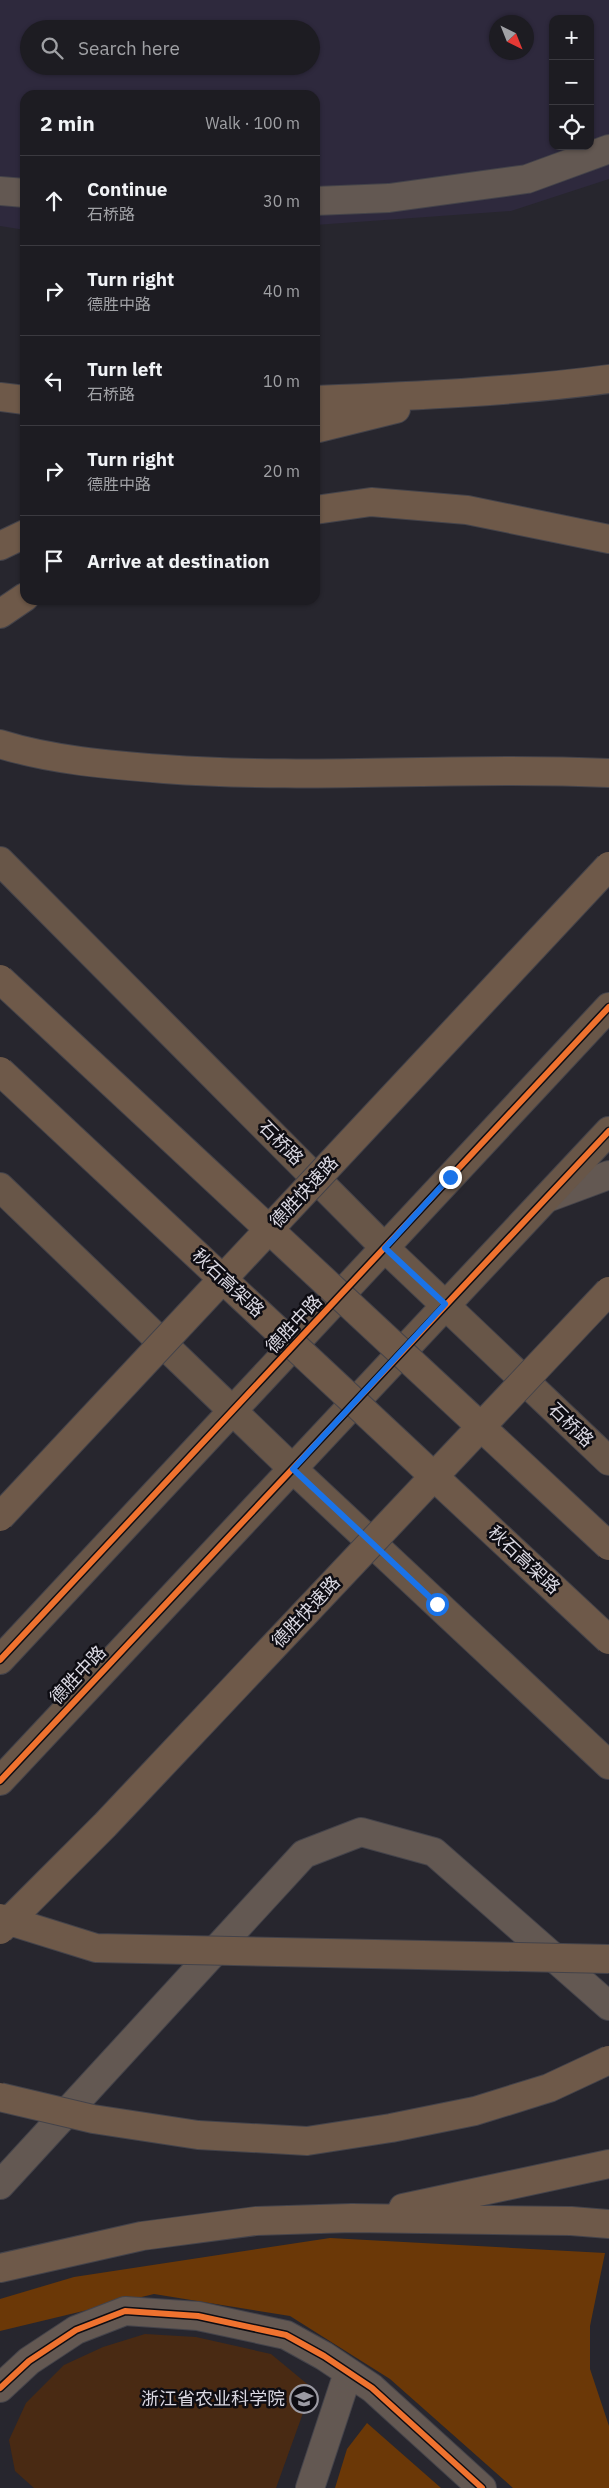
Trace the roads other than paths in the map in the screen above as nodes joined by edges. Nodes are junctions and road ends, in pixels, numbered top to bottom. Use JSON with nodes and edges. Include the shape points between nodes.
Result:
{"nodes":[{"id":1,"x":609,"y":149,"type":"edge"},
{"id":2,"x":0,"y":191,"type":"edge"},
{"id":3,"x":20,"y":193,"type":"edge"},
{"id":4,"x":320,"y":201,"type":"edge"},
{"id":5,"x":609,"y":379,"type":"edge"},
{"id":6,"x":454,"y":394,"type":"junction"},
{"id":7,"x":0,"y":397,"type":"edge"},
{"id":8,"x":20,"y":399,"type":"edge"},
{"id":9,"x":320,"y":400,"type":"edge"},
{"id":10,"x":320,"y":428,"type":"edge"},
{"id":11,"x":320,"y":509,"type":"edge"},
{"id":12,"x":20,"y":536,"type":"edge"},
{"id":13,"x":609,"y":539,"type":"edge"},
{"id":14,"x":0,"y":546,"type":"edge"},
{"id":15,"x":20,"y":601,"type":"edge"},
{"id":16,"x":0,"y":614,"type":"edge"},
{"id":17,"x":0,"y":744,"type":"edge"},
{"id":18,"x":609,"y":773,"type":"edge"},
{"id":19,"x":0,"y":861,"type":"edge"},
{"id":20,"x":609,"y":866,"type":"edge"},
{"id":21,"x":0,"y":979,"type":"edge"},
{"id":22,"x":609,"y":1007,"type":"edge"},
{"id":23,"x":0,"y":1071,"type":"edge"},
{"id":24,"x":609,"y":1131,"type":"edge"},
{"id":25,"x":609,"y":1175,"type":"edge"},
{"id":26,"x":0,"y":1187,"type":"edge"},
{"id":27,"x":547,"y":1198,"type":"junction"},
{"id":28,"x":385,"y":1248,"type":"junction"},
{"id":29,"x":609,"y":1291,"type":"edge"},
{"id":30,"x":445,"y":1304,"type":"junction"},
{"id":31,"x":232,"y":1411,"type":"junction"},
{"id":32,"x":609,"y":1461,"type":"edge"},
{"id":33,"x":293,"y":1469,"type":"junction"},
{"id":34,"x":0,"y":1517,"type":"edge"},
{"id":35,"x":609,"y":1546,"type":"edge"},
{"id":36,"x":609,"y":1640,"type":"edge"},
{"id":37,"x":0,"y":1660,"type":"edge"},
{"id":38,"x":609,"y":1765,"type":"edge"},
{"id":39,"x":0,"y":1781,"type":"edge"},
{"id":40,"x":0,"y":1918,"type":"edge"},
{"id":41,"x":0,"y":1930,"type":"edge"},
{"id":42,"x":609,"y":1959,"type":"edge"},
{"id":43,"x":609,"y":2006,"type":"edge"},
{"id":44,"x":609,"y":2060,"type":"edge"},
{"id":45,"x":0,"y":2097,"type":"edge"},
{"id":46,"x":609,"y":2164,"type":"edge"},
{"id":47,"x":0,"y":2185,"type":"edge"},
{"id":48,"x":352,"y":2218,"type":"junction"},
{"id":49,"x":609,"y":2224,"type":"edge"},
{"id":50,"x":0,"y":2268,"type":"edge"},
{"id":51,"x":348,"y":2373,"type":"junction"},
{"id":52,"x":0,"y":2388,"type":"edge"},
{"id":53,"x":310,"y":2488,"type":"edge"},
{"id":54,"x":482,"y":2488,"type":"edge"}],
"edges":[{"from":1,"to":4,"type":"street","via":[[527,179],[389,198]]},
{"from":2,"to":3,"type":"street"},
{"from":5,"to":6,"type":"highway"},
{"from":6,"to":9,"type":"highway"},
{"from":6,"to":10,"type":"highway"},
{"from":7,"to":8,"type":"highway"},
{"from":11,"to":13,"type":"highway","via":[[370,502],[467,510]]},
{"from":12,"to":14,"type":"highway"},
{"from":15,"to":16,"type":"highway"},
{"from":17,"to":18,"type":"highway","via":[[108,765],[204,772],[318,774],[547,770]]},
{"from":19,"to":28,"type":"main road","name":"石桥路"},
{"from":20,"to":34,"type":"highway","name":"德胜快速路","bridge":true},
{"from":21,"to":35,"type":"highway","bridge":true},
{"from":22,"to":28,"type":"main road","name":"德胜中路"},
{"from":23,"to":36,"type":"highway","name":"秋石高架路","bridge":true},
{"from":24,"to":27,"type":"main road","name":"德胜中路"},
{"from":25,"to":27,"type":"street"},
{"from":26,"to":31,"type":"main road"},
{"from":27,"to":30,"type":"main road","name":"德胜中路"},
{"from":28,"to":30,"type":"main road","name":"石桥路"},
{"from":28,"to":31,"type":"main road","name":"德胜中路"},
{"from":29,"to":41,"type":"highway","name":"德胜快速路","bridge":true,"via":[[105,1826]]},
{"from":30,"to":32,"type":"main road","name":"石桥路"},
{"from":30,"to":33,"type":"main road","name":"德胜中路"},
{"from":31,"to":33,"type":"main road"},
{"from":31,"to":37,"type":"main road","name":"德胜中路"},
{"from":33,"to":38,"type":"main road"},
{"from":33,"to":39,"type":"main road","name":"德胜中路"},
{"from":40,"to":42,"type":"highway","bridge":true,"via":[[96,1948]]},
{"from":43,"to":47,"type":"street","via":[[434,1852],[361,1832],[304,1854]]},
{"from":44,"to":45,"type":"highway","bridge":true,"via":[[549,2088],[475,2111],[307,2141],[198,2135],[93,2119]]},
{"from":46,"to":48,"type":"highway"},
{"from":48,"to":49,"type":"highway"},
{"from":48,"to":50,"type":"highway","via":[[256,2222],[142,2236]]},
{"from":51,"to":52,"type":"street","via":[[286,2335],[198,2316],[125,2310],[76,2330],[29,2361]]},
{"from":51,"to":53,"type":"street"},
{"from":51,"to":54,"type":"street","via":[[372,2388]]}]}
